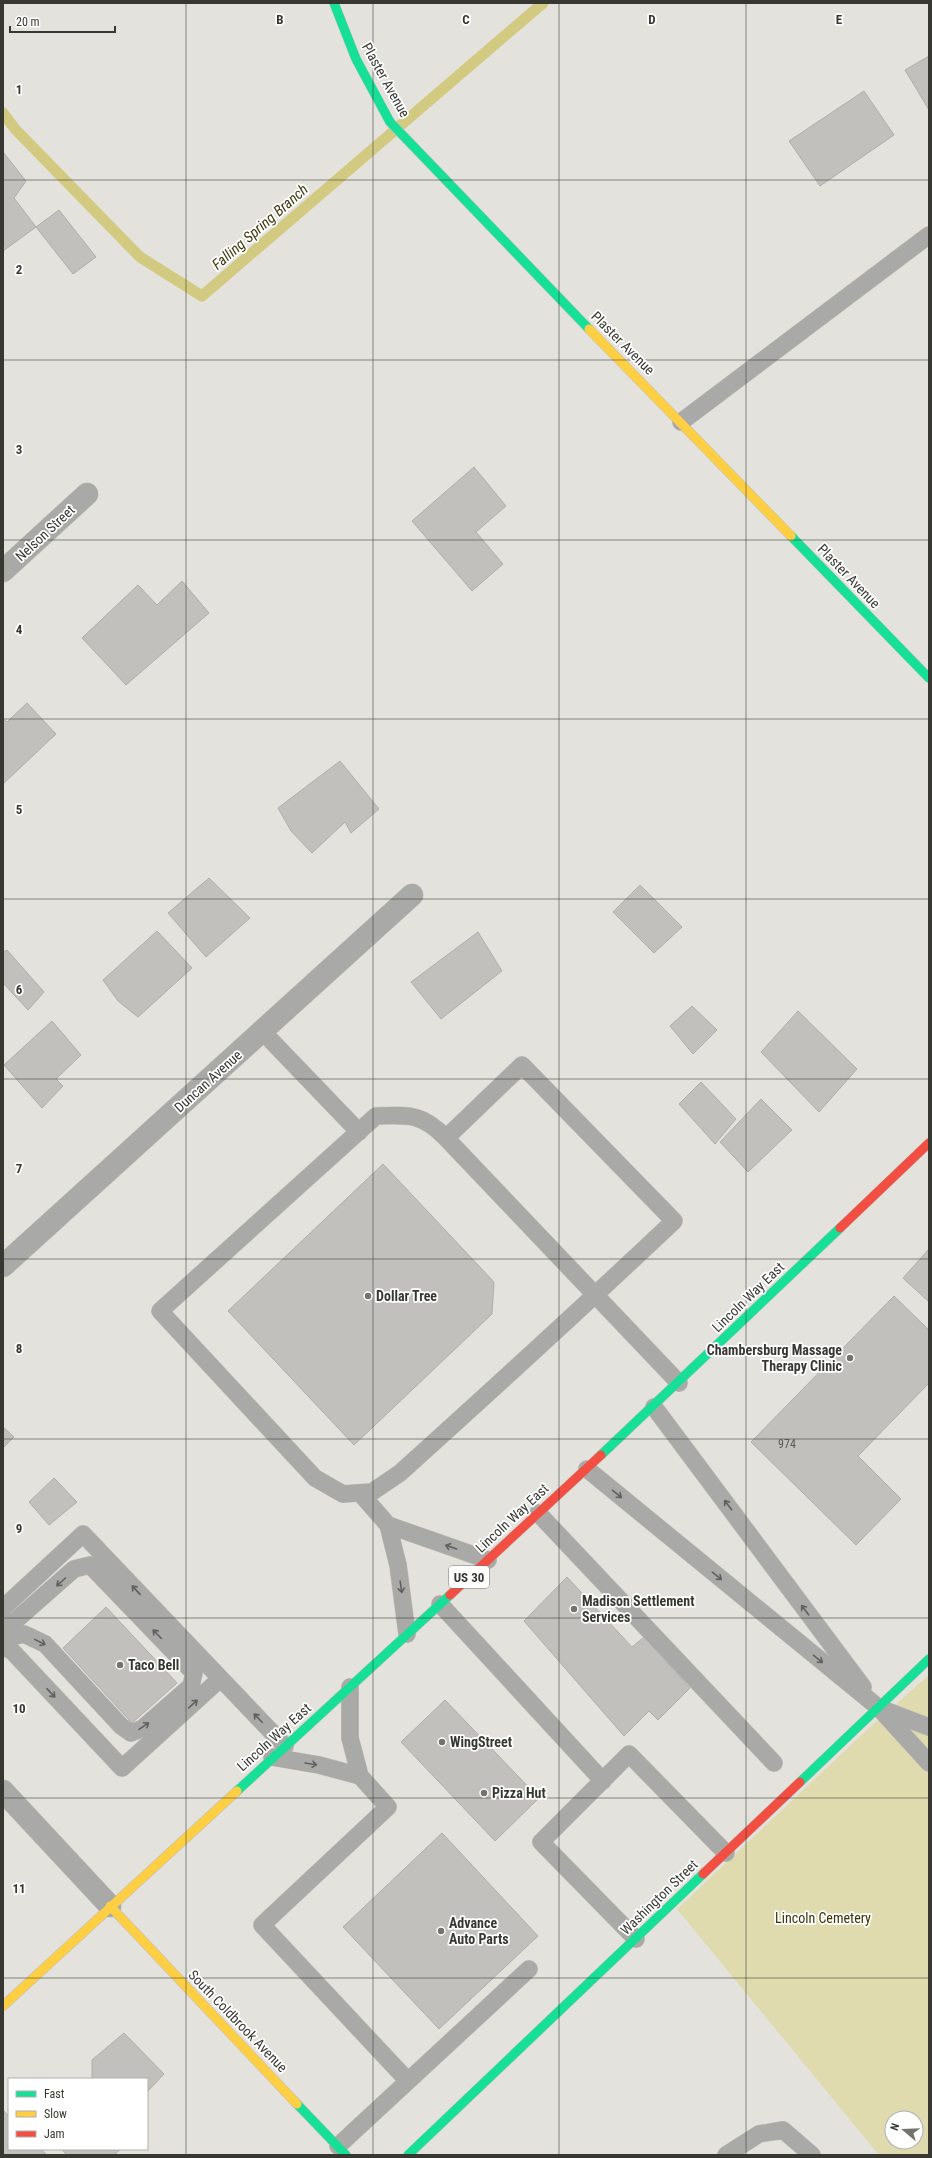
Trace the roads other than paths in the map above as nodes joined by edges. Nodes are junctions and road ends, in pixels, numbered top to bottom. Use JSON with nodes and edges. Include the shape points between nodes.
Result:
{"nodes":[{"id":1,"x":334,"y":3,"type":"edge"},
{"id":2,"x":929,"y":235,"type":"edge"},
{"id":3,"x":681,"y":422,"type":"junction"},
{"id":4,"x":87,"y":494,"type":"dead end"},
{"id":5,"x":3,"y":571,"type":"edge"},
{"id":6,"x":929,"y":678,"type":"edge"},
{"id":7,"x":412,"y":895,"type":"dead end"},
{"id":8,"x":262,"y":1031,"type":"junction"},
{"id":9,"x":359,"y":1132,"type":"junction"},
{"id":10,"x":446,"y":1138,"type":"junction"},
{"id":11,"x":929,"y":1143,"type":"edge"},
{"id":12,"x":3,"y":1266,"type":"edge"},
{"id":13,"x":596,"y":1295,"type":"junction"},
{"id":14,"x":679,"y":1383,"type":"junction"},
{"id":15,"x":654,"y":1406,"type":"junction"},
{"id":16,"x":587,"y":1469,"type":"junction"},
{"id":17,"x":360,"y":1493,"type":"junction"},
{"id":18,"x":538,"y":1513,"type":"junction"},
{"id":19,"x":388,"y":1525,"type":"junction"},
{"id":20,"x":488,"y":1560,"type":"junction"},
{"id":21,"x":440,"y":1604,"type":"junction"},
{"id":22,"x":3,"y":1608,"type":"edge"},
{"id":23,"x":3,"y":1623,"type":"edge"},
{"id":24,"x":407,"y":1634,"type":"junction"},
{"id":25,"x":3,"y":1638,"type":"edge"},
{"id":26,"x":3,"y":1648,"type":"edge"},
{"id":27,"x":929,"y":1660,"type":"edge"},
{"id":28,"x":220,"y":1679,"type":"junction"},
{"id":29,"x":350,"y":1687,"type":"junction"},
{"id":30,"x":879,"y":1708,"type":"junction"},
{"id":31,"x":929,"y":1728,"type":"edge"},
{"id":32,"x":285,"y":1746,"type":"junction"},
{"id":33,"x":272,"y":1757,"type":"junction"},
{"id":34,"x":774,"y":1763,"type":"dead end"},
{"id":35,"x":929,"y":1763,"type":"edge"},
{"id":36,"x":360,"y":1776,"type":"junction"},
{"id":37,"x":603,"y":1780,"type":"junction"},
{"id":38,"x":3,"y":1791,"type":"edge"},
{"id":39,"x":726,"y":1853,"type":"junction"},
{"id":40,"x":110,"y":1906,"type":"junction"},
{"id":41,"x":636,"y":1939,"type":"junction"},
{"id":42,"x":529,"y":1969,"type":"dead end"},
{"id":43,"x":3,"y":2006,"type":"edge"},
{"id":44,"x":408,"y":2081,"type":"junction"},
{"id":45,"x":342,"y":2150,"type":"edge"},
{"id":46,"x":408,"y":2155,"type":"edge"},
{"id":47,"x":726,"y":2155,"type":"edge"},
{"id":48,"x":812,"y":2155,"type":"edge"}],
"edges":[{"from":1,"to":3,"type":"main road","name":"Plaster Avenue","via":[[356,59],[390,122]]},
{"from":2,"to":3,"type":"lane"},
{"from":3,"to":6,"type":"main road","name":"Plaster Avenue"},
{"from":4,"to":5,"type":"street","name":"Nelson Street"},
{"from":7,"to":8,"type":"street","name":"Duncan Avenue"},
{"from":8,"to":9,"type":"lane"},
{"from":8,"to":12,"type":"street","name":"Duncan Avenue"},
{"from":9,"to":10,"type":"lane","via":[[376,1116],[410,1115],[434,1126]]},
{"from":9,"to":17,"type":"lane","via":[[160,1311],[315,1478],[343,1494]]},
{"from":10,"to":13,"type":"lane"},
{"from":10,"to":13,"type":"lane","via":[[522,1065],[674,1221]]},
{"from":11,"to":14,"type":"main road","name":"Lincoln Way East","number":"US 30"},
{"from":13,"to":14,"type":"lane"},
{"from":13,"to":17,"type":"lane","via":[[400,1473],[372,1492]]},
{"from":14,"to":15,"type":"main road","name":"Lincoln Way East","number":"US 30"},
{"from":15,"to":16,"type":"main road","name":"Lincoln Way East","number":"US 30"},
{"from":30,"to":15,"type":"lane","one_way":true},
{"from":16,"to":18,"type":"main road","name":"Lincoln Way East","number":"US 30"},
{"from":16,"to":30,"type":"lane","one_way":true},
{"from":17,"to":19,"type":"lane"},
{"from":18,"to":20,"type":"main road","name":"Lincoln Way East","number":"US 30"},
{"from":18,"to":34,"type":"lane"},
{"from":20,"to":19,"type":"lane","one_way":true},
{"from":19,"to":24,"type":"lane","one_way":true,"via":[[398,1565]]},
{"from":20,"to":21,"type":"main road","name":"Lincoln Way East","number":"US 30"},
{"from":21,"to":24,"type":"main road","name":"Lincoln Way East","number":"US 30"},
{"from":21,"to":37,"type":"lane"},
{"from":28,"to":22,"type":"lane","one_way":true,"via":[[83,1534]]},
{"from":25,"to":23,"type":"lane","one_way":true,"via":[[24,1634],[45,1644],[121,1726],[131,1733],[143,1728],[191,1686],[194,1673],[90,1566],[74,1569],[15,1621]]},
{"from":24,"to":29,"type":"main road","name":"Lincoln Way East","number":"US 30"},
{"from":26,"to":28,"type":"lane","one_way":true,"via":[[12,1651],[122,1768]]},
{"from":27,"to":30,"type":"main road","name":"Washington Street"},
{"from":32,"to":28,"type":"lane","one_way":true},
{"from":29,"to":32,"type":"main road","name":"Lincoln Way East","number":"US 30"},
{"from":29,"to":36,"type":"lane","via":[[350,1738]]},
{"from":30,"to":31,"type":"lane"},
{"from":30,"to":35,"type":"lane"},
{"from":30,"to":39,"type":"main road","name":"Washington Street"},
{"from":32,"to":33,"type":"main road","name":"Lincoln Way East","number":"US 30"},
{"from":33,"to":36,"type":"lane","one_way":true},
{"from":33,"to":40,"type":"main road","name":"Lincoln Way East","number":"US 30"},
{"from":36,"to":44,"type":"lane","via":[[388,1807],[262,1925]]},
{"from":37,"to":39,"type":"lane","via":[[629,1754]]},
{"from":37,"to":41,"type":"lane","via":[[540,1842]]},
{"from":38,"to":40,"type":"street"},
{"from":39,"to":41,"type":"main road","name":"Washington Street"},
{"from":40,"to":43,"type":"main road","name":"Lincoln Way East","number":"US 30"},
{"from":40,"to":45,"type":"main road","name":"South Coldbrook Avenue"},
{"from":41,"to":46,"type":"main road","name":"Washington Street"},
{"from":42,"to":44,"type":"lane"},
{"from":44,"to":45,"type":"lane"},
{"from":47,"to":48,"type":"lane","via":[[759,2134],[783,2130]]}]}
